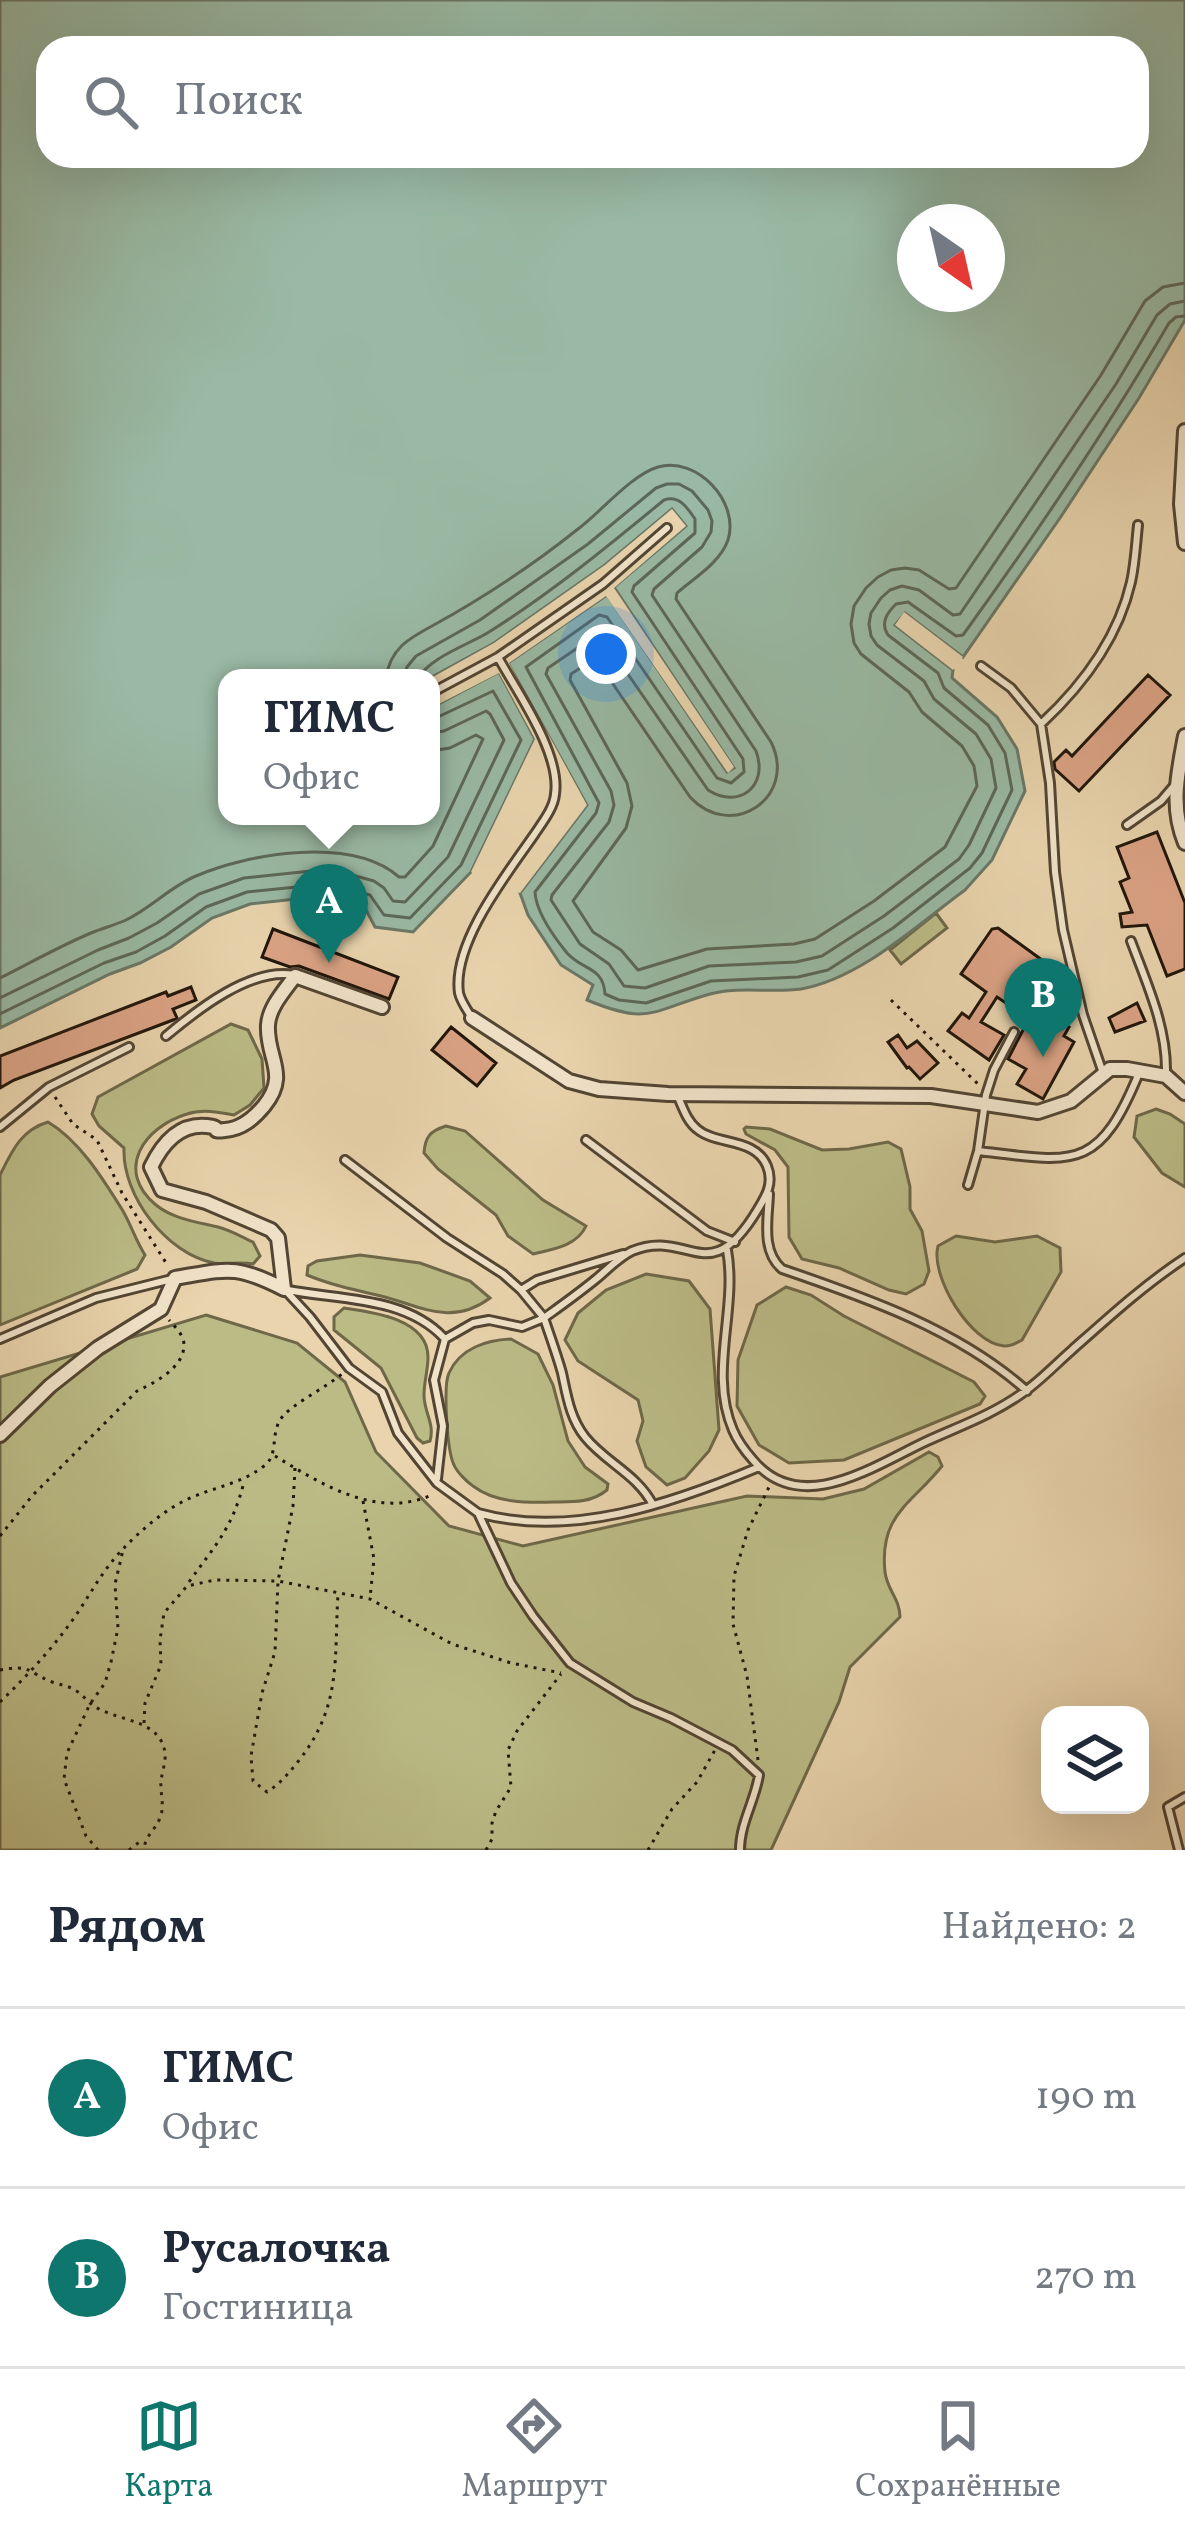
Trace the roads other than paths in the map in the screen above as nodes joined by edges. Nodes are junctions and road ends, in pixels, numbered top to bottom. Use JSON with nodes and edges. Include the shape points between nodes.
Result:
{"nodes":[{"id":1,"x":1185,"y":431,"type":"edge"},
{"id":2,"x":1184,"y":518,"type":"edge"},
{"id":3,"x":1138,"y":525,"type":"dead end"},
{"id":4,"x":668,"y":528,"type":"dead end"},
{"id":5,"x":1185,"y":543,"type":"edge"},
{"id":6,"x":498,"y":657,"type":"junction"},
{"id":7,"x":981,"y":666,"type":"dead end"},
{"id":8,"x":440,"y":688,"type":"edge"},
{"id":9,"x":1041,"y":724,"type":"junction"},
{"id":10,"x":1185,"y":736,"type":"edge"},
{"id":11,"x":1176,"y":784,"type":"junction"},
{"id":12,"x":1127,"y":825,"type":"dead end"},
{"id":13,"x":1185,"y":843,"type":"edge"},
{"id":14,"x":1131,"y":941,"type":"dead end"},
{"id":15,"x":295,"y":976,"type":"junction"},
{"id":16,"x":382,"y":1006,"type":"dead end"},
{"id":17,"x":472,"y":1018,"type":"joint"},
{"id":18,"x":1014,"y":1032,"type":"dead end"},
{"id":19,"x":166,"y":1036,"type":"dead end"},
{"id":20,"x":129,"y":1047,"type":"dead end"},
{"id":21,"x":1141,"y":1070,"type":"junction"},
{"id":22,"x":1103,"y":1073,"type":"junction"},
{"id":23,"x":1166,"y":1076,"type":"junction"},
{"id":24,"x":1185,"y":1093,"type":"edge"},
{"id":25,"x":677,"y":1094,"type":"junction"},
{"id":26,"x":985,"y":1099,"type":"junction"},
{"id":27,"x":0,"y":1127,"type":"edge"},
{"id":28,"x":586,"y":1140,"type":"dead end"},
{"id":29,"x":978,"y":1151,"type":"junction"},
{"id":30,"x":345,"y":1160,"type":"dead end"},
{"id":31,"x":968,"y":1185,"type":"dead end"},
{"id":32,"x":769,"y":1192,"type":"junction"},
{"id":33,"x":735,"y":1242,"type":"junction"},
{"id":34,"x":727,"y":1250,"type":"junction"},
{"id":35,"x":633,"y":1251,"type":"junction"},
{"id":36,"x":1185,"y":1258,"type":"edge"},
{"id":37,"x":176,"y":1278,"type":"junction"},
{"id":38,"x":284,"y":1289,"type":"junction"},
{"id":39,"x":521,"y":1290,"type":"junction"},
{"id":40,"x":544,"y":1318,"type":"junction"},
{"id":41,"x":0,"y":1339,"type":"edge"},
{"id":42,"x":445,"y":1339,"type":"junction"},
{"id":43,"x":1027,"y":1391,"type":"junction"},
{"id":44,"x":0,"y":1435,"type":"edge"},
{"id":45,"x":759,"y":1467,"type":"junction"},
{"id":46,"x":437,"y":1483,"type":"junction"},
{"id":47,"x":653,"y":1505,"type":"junction"},
{"id":48,"x":478,"y":1513,"type":"junction"},
{"id":49,"x":1185,"y":1797,"type":"edge"},
{"id":50,"x":740,"y":1850,"type":"edge"},
{"id":51,"x":1179,"y":1850,"type":"edge"}],
"edges":[{"from":1,"to":2,"type":"street"},
{"from":2,"to":5,"type":"street"},
{"from":3,"to":9,"type":"lane","via":[[1116,627],[1094,666]]},
{"from":4,"to":6,"type":"lane"},
{"from":6,"to":8,"type":"lane"},
{"from":6,"to":17,"type":"lane","via":[[544,743],[556,794],[473,930],[459,996]]},
{"from":7,"to":9,"type":"lane"},
{"from":9,"to":22,"type":"lane","via":[[1064,930]]},
{"from":10,"to":11,"type":"street"},
{"from":11,"to":12,"type":"lane"},
{"from":11,"to":13,"type":"street"},
{"from":14,"to":23,"type":"lane","via":[[1155,1006]]},
{"from":15,"to":16,"type":"street"},
{"from":15,"to":19,"type":"lane","via":[[239,987]]},
{"from":15,"to":38,"type":"street","via":[[268,1026],[278,1071],[267,1102],[240,1126],[175,1132],[151,1167],[162,1190],[271,1230]]},
{"from":17,"to":25,"type":"street","via":[[569,1081]]},
{"from":18,"to":26,"type":"lane"},
{"from":20,"to":27,"type":"lane","via":[[49,1087]]},
{"from":21,"to":22,"type":"street"},
{"from":21,"to":23,"type":"street"},
{"from":21,"to":29,"type":"lane","via":[[1094,1149],[1058,1160]]},
{"from":22,"to":26,"type":"street","via":[[1071,1101],[1038,1112]]},
{"from":23,"to":24,"type":"street"},
{"from":25,"to":26,"type":"street"},
{"from":25,"to":32,"type":"lane","via":[[702,1133],[755,1151],[767,1165]]},
{"from":26,"to":29,"type":"lane"},
{"from":28,"to":33,"type":"lane","via":[[707,1231]]},
{"from":29,"to":31,"type":"lane"},
{"from":30,"to":39,"type":"lane"},
{"from":32,"to":33,"type":"lane"},
{"from":32,"to":43,"type":"lane","via":[[767,1245],[782,1270],[933,1330]]},
{"from":33,"to":34,"type":"lane"},
{"from":34,"to":35,"type":"lane"},
{"from":34,"to":45,"type":"lane","via":[[724,1399],[731,1427]]},
{"from":35,"to":39,"type":"lane"},
{"from":35,"to":40,"type":"lane"},
{"from":36,"to":43,"type":"lane"},
{"from":37,"to":38,"type":"street","via":[[233,1268]]},
{"from":37,"to":41,"type":"lane","via":[[96,1298]]},
{"from":37,"to":44,"type":"street","via":[[160,1309],[98,1348]]},
{"from":38,"to":42,"type":"lane","via":[[372,1301]]},
{"from":38,"to":46,"type":"lane","via":[[349,1368],[382,1392],[398,1433]]},
{"from":39,"to":40,"type":"lane"},
{"from":40,"to":42,"type":"lane","via":[[522,1328],[473,1323]]},
{"from":40,"to":47,"type":"lane","via":[[581,1432]]},
{"from":42,"to":46,"type":"lane","via":[[434,1380],[443,1426]]},
{"from":43,"to":45,"type":"lane","via":[[820,1486],[798,1486]]},
{"from":45,"to":47,"type":"lane"},
{"from":46,"to":48,"type":"lane"},
{"from":47,"to":48,"type":"lane","via":[[576,1520]]},
{"from":48,"to":50,"type":"lane","via":[[511,1583],[570,1663],[732,1750],[759,1775]]},
{"from":49,"to":51,"type":"lane","via":[[1168,1807]]}]}
